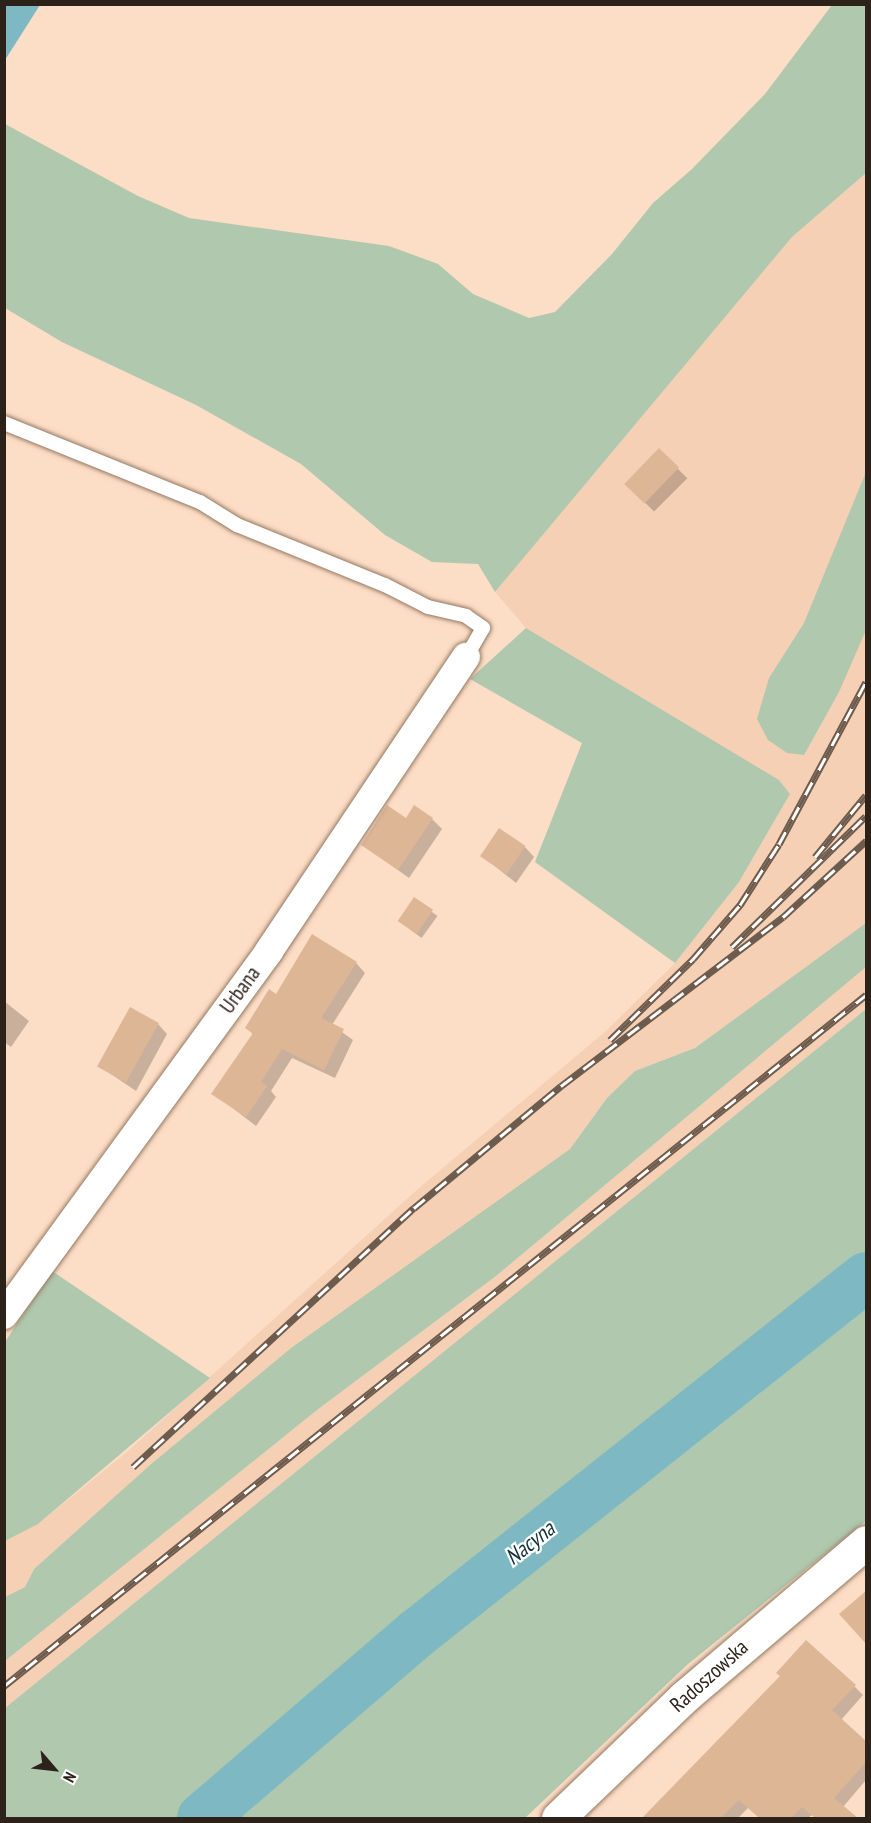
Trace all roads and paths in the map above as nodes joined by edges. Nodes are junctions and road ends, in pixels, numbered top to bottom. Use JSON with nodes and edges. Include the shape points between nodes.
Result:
{"nodes":[{"id":1,"x":4,"y":423,"type":"edge"},
{"id":2,"x":466,"y":657,"type":"joint"},
{"id":3,"x":4,"y":1316,"type":"edge"},
{"id":4,"x":867,"y":1542,"type":"edge"},
{"id":5,"x":558,"y":1818,"type":"edge"}],
"edges":[{"from":1,"to":2,"type":"lane","via":[[153,481],[200,502],[237,525],[385,585],[428,607],[466,616],[483,627]]},
{"from":2,"to":3,"type":"street","name":"Urbana","via":[[268,951]]},
{"from":4,"to":5,"type":"street","name":"Radoszowska","via":[[684,1697]]}]}
